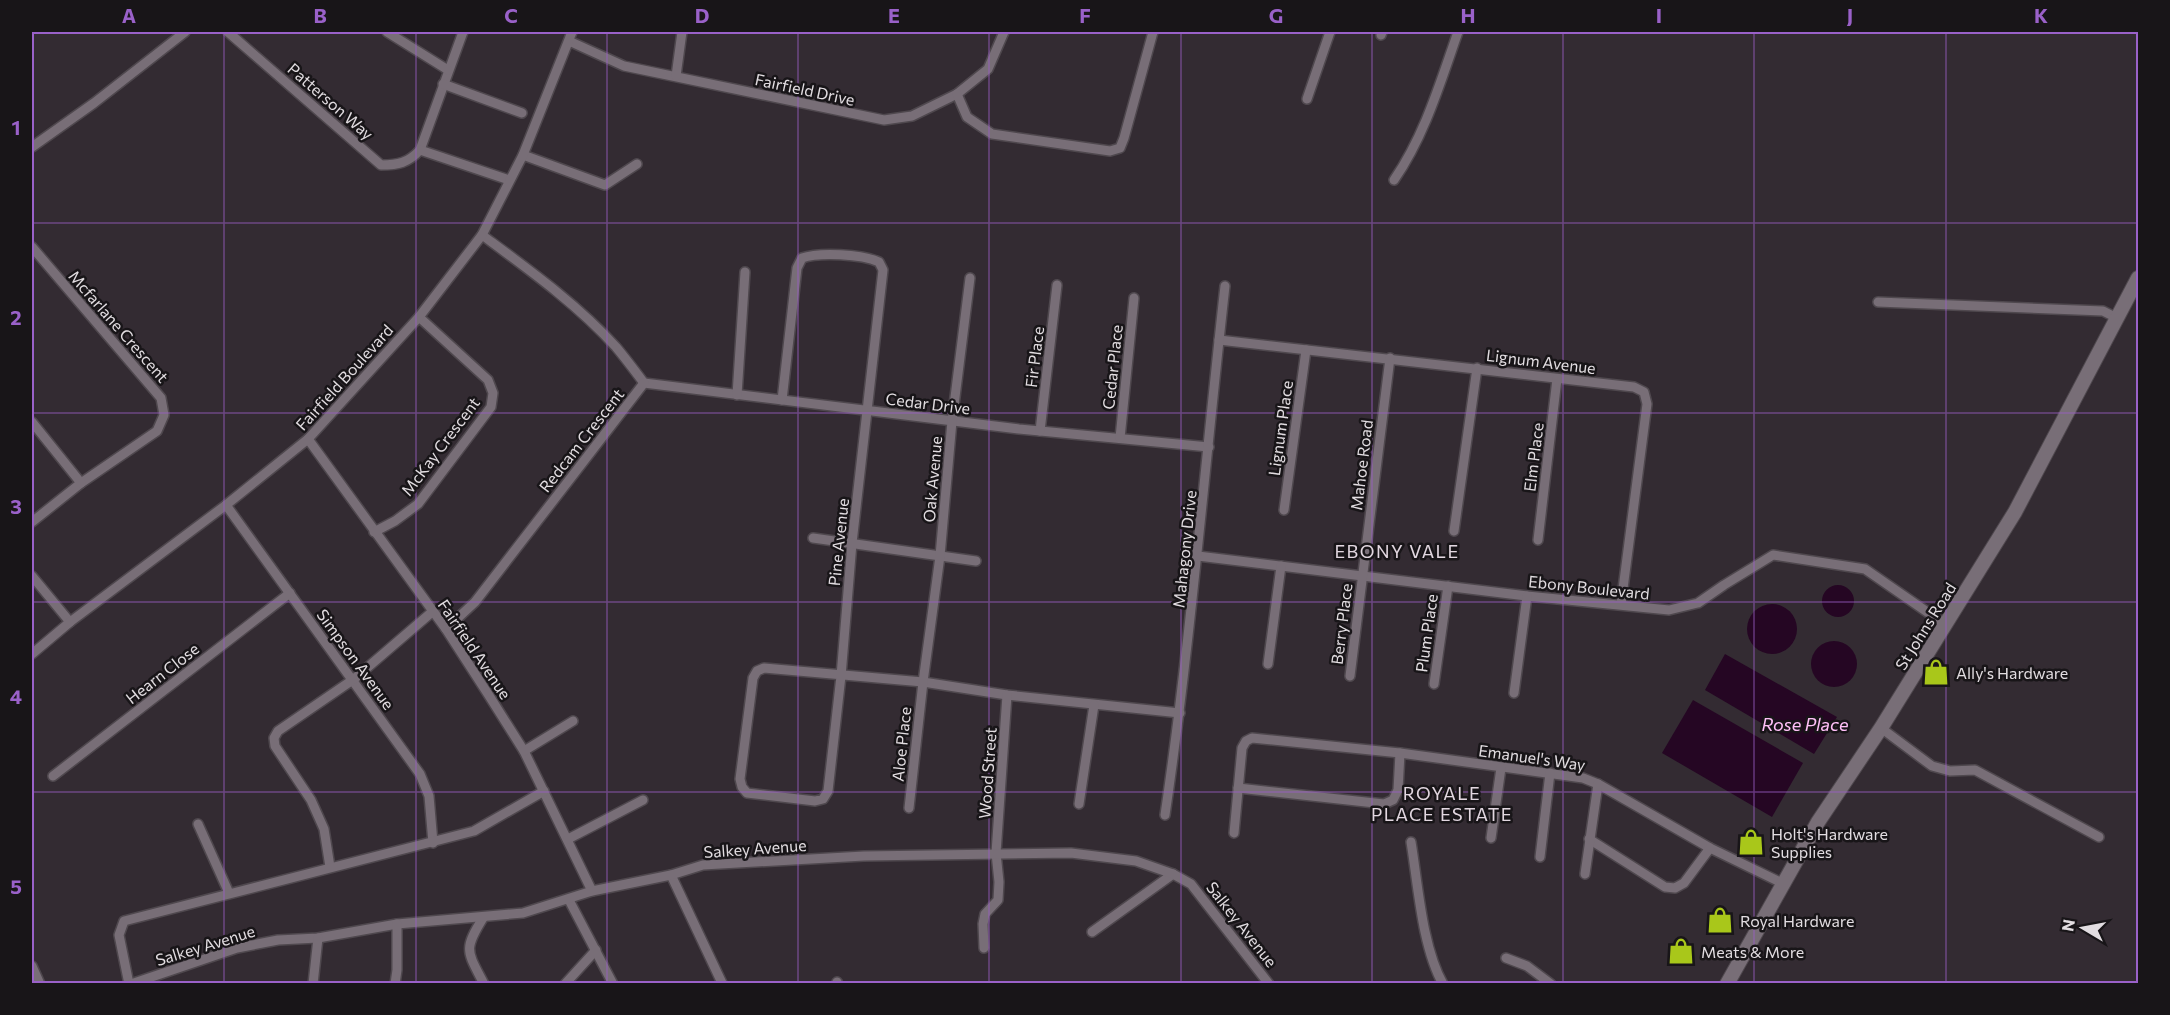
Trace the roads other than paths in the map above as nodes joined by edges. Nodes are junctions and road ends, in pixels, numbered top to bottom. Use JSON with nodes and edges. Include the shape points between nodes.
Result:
{"nodes":[{"id":1,"x":185,"y":32,"type":"edge"},
{"id":2,"x":228,"y":32,"type":"edge"},
{"id":3,"x":387,"y":32,"type":"edge"},
{"id":4,"x":463,"y":32,"type":"edge"},
{"id":5,"x":682,"y":32,"type":"edge"},
{"id":6,"x":1004,"y":32,"type":"edge"},
{"id":7,"x":1153,"y":32,"type":"edge"},
{"id":8,"x":1330,"y":32,"type":"edge"},
{"id":9,"x":1458,"y":32,"type":"edge"},
{"id":10,"x":570,"y":36,"type":"edge"},
{"id":11,"x":448,"y":70,"type":"junction"},
{"id":12,"x":676,"y":76,"type":"junction"},
{"id":13,"x":443,"y":84,"type":"junction"},
{"id":14,"x":957,"y":94,"type":"junction"},
{"id":15,"x":1307,"y":99,"type":"dead end"},
{"id":16,"x":522,"y":113,"type":"dead end"},
{"id":17,"x":32,"y":147,"type":"edge"},
{"id":18,"x":420,"y":150,"type":"junction"},
{"id":19,"x":523,"y":155,"type":"junction"},
{"id":20,"x":638,"y":164,"type":"dead end"},
{"id":21,"x":509,"y":180,"type":"junction"},
{"id":22,"x":1394,"y":180,"type":"dead end"},
{"id":23,"x":482,"y":235,"type":"junction"},
{"id":24,"x":32,"y":248,"type":"edge"},
{"id":25,"x":745,"y":272,"type":"dead end"},
{"id":26,"x":970,"y":278,"type":"dead end"},
{"id":27,"x":2139,"y":278,"type":"edge"},
{"id":28,"x":1057,"y":285,"type":"dead end"},
{"id":29,"x":1225,"y":286,"type":"dead end"},
{"id":30,"x":1134,"y":298,"type":"dead end"},
{"id":31,"x":1878,"y":302,"type":"dead end"},
{"id":32,"x":419,"y":317,"type":"junction"},
{"id":33,"x":2117,"y":318,"type":"junction"},
{"id":34,"x":1219,"y":340,"type":"junction"},
{"id":35,"x":1306,"y":350,"type":"junction"},
{"id":36,"x":1390,"y":358,"type":"junction"},
{"id":37,"x":1477,"y":368,"type":"junction"},
{"id":38,"x":1557,"y":378,"type":"junction"},
{"id":39,"x":644,"y":383,"type":"junction"},
{"id":40,"x":737,"y":395,"type":"junction"},
{"id":41,"x":782,"y":400,"type":"junction"},
{"id":42,"x":868,"y":411,"type":"junction"},
{"id":43,"x":952,"y":421,"type":"junction"},
{"id":44,"x":32,"y":422,"type":"edge"},
{"id":45,"x":1040,"y":431,"type":"junction"},
{"id":46,"x":1120,"y":438,"type":"junction"},
{"id":47,"x":308,"y":439,"type":"junction"},
{"id":48,"x":1209,"y":447,"type":"junction"},
{"id":49,"x":81,"y":483,"type":"junction"},
{"id":50,"x":226,"y":505,"type":"junction"},
{"id":51,"x":1284,"y":510,"type":"dead end"},
{"id":52,"x":32,"y":522,"type":"edge"},
{"id":53,"x":1454,"y":531,"type":"dead end"},
{"id":54,"x":374,"y":532,"type":"junction"},
{"id":55,"x":813,"y":538,"type":"dead end"},
{"id":56,"x":1538,"y":540,"type":"dead end"},
{"id":57,"x":852,"y":543,"type":"junction"},
{"id":58,"x":940,"y":556,"type":"junction"},
{"id":59,"x":1198,"y":556,"type":"junction"},
{"id":60,"x":976,"y":561,"type":"dead end"},
{"id":61,"x":1281,"y":566,"type":"junction"},
{"id":62,"x":32,"y":576,"type":"edge"},
{"id":63,"x":1362,"y":576,"type":"junction"},
{"id":64,"x":1448,"y":586,"type":"junction"},
{"id":65,"x":290,"y":593,"type":"junction"},
{"id":66,"x":1527,"y":596,"type":"junction"},
{"id":67,"x":1621,"y":604,"type":"junction"},
{"id":68,"x":432,"y":612,"type":"junction"},
{"id":69,"x":70,"y":622,"type":"junction"},
{"id":70,"x":1946,"y":625,"type":"junction"},
{"id":71,"x":446,"y":630,"type":"junction"},
{"id":72,"x":32,"y":654,"type":"edge"},
{"id":73,"x":1268,"y":664,"type":"dead end"},
{"id":74,"x":841,"y":676,"type":"junction"},
{"id":75,"x":1350,"y":676,"type":"dead end"},
{"id":76,"x":354,"y":680,"type":"junction"},
{"id":77,"x":923,"y":682,"type":"junction"},
{"id":78,"x":1434,"y":684,"type":"dead end"},
{"id":79,"x":1514,"y":693,"type":"dead end"},
{"id":80,"x":1007,"y":695,"type":"junction"},
{"id":81,"x":1094,"y":705,"type":"junction"},
{"id":82,"x":1180,"y":713,"type":"junction"},
{"id":83,"x":573,"y":721,"type":"dead end"},
{"id":84,"x":1881,"y":728,"type":"junction"},
{"id":85,"x":524,"y":751,"type":"junction"},
{"id":86,"x":1400,"y":753,"type":"junction"},
{"id":87,"x":1501,"y":768,"type":"junction"},
{"id":88,"x":1550,"y":773,"type":"junction"},
{"id":89,"x":52,"y":776,"type":"dead end"},
{"id":90,"x":1598,"y":784,"type":"junction"},
{"id":91,"x":1238,"y":788,"type":"junction"},
{"id":92,"x":544,"y":791,"type":"junction"},
{"id":93,"x":644,"y":800,"type":"dead end"},
{"id":94,"x":1079,"y":804,"type":"dead end"},
{"id":95,"x":909,"y":808,"type":"dead end"},
{"id":96,"x":1165,"y":815,"type":"dead end"},
{"id":97,"x":198,"y":824,"type":"dead end"},
{"id":98,"x":1234,"y":832,"type":"dead end"},
{"id":99,"x":2098,"y":837,"type":"dead end"},
{"id":100,"x":1491,"y":838,"type":"dead end"},
{"id":101,"x":568,"y":839,"type":"junction"},
{"id":102,"x":1589,"y":839,"type":"junction"},
{"id":103,"x":1412,"y":842,"type":"dead end"},
{"id":104,"x":432,"y":843,"type":"junction"},
{"id":105,"x":1710,"y":848,"type":"junction"},
{"id":106,"x":996,"y":853,"type":"junction"},
{"id":107,"x":1540,"y":857,"type":"dead end"},
{"id":108,"x":330,"y":867,"type":"junction"},
{"id":109,"x":1173,"y":874,"type":"junction"},
{"id":110,"x":1585,"y":874,"type":"dead end"},
{"id":111,"x":671,"y":875,"type":"junction"},
{"id":112,"x":1784,"y":884,"type":"junction"},
{"id":113,"x":592,"y":891,"type":"junction"},
{"id":114,"x":229,"y":893,"type":"junction"},
{"id":115,"x":569,"y":900,"type":"junction"},
{"id":116,"x":483,"y":918,"type":"junction"},
{"id":117,"x":397,"y":924,"type":"junction"},
{"id":118,"x":1092,"y":932,"type":"dead end"},
{"id":119,"x":318,"y":938,"type":"junction"},
{"id":120,"x":984,"y":948,"type":"dead end"},
{"id":121,"x":596,"y":950,"type":"junction"},
{"id":122,"x":1506,"y":958,"type":"dead end"},
{"id":123,"x":32,"y":966,"type":"edge"},
{"id":124,"x":722,"y":983,"type":"edge"},
{"id":125,"x":1726,"y":983,"type":"edge"},
{"id":126,"x":40,"y":984,"type":"edge"},
{"id":127,"x":130,"y":984,"type":"edge"},
{"id":128,"x":313,"y":984,"type":"edge"},
{"id":129,"x":395,"y":984,"type":"edge"},
{"id":130,"x":484,"y":984,"type":"edge"},
{"id":131,"x":565,"y":984,"type":"edge"},
{"id":132,"x":613,"y":984,"type":"edge"},
{"id":133,"x":1269,"y":984,"type":"edge"},
{"id":134,"x":1443,"y":984,"type":"edge"},
{"id":135,"x":1551,"y":984,"type":"edge"}],
"edges":[{"from":1,"to":17,"type":"street"},
{"from":2,"to":18,"type":"street","name":"Patterson Way","via":[[381,165],[399,165]]},
{"from":3,"to":11,"type":"street"},
{"from":4,"to":11,"type":"street"},
{"from":5,"to":12,"type":"street"},
{"from":6,"to":14,"type":"street","name":"Fairfield Drive","via":[[988,69]]},
{"from":7,"to":14,"type":"street","via":[[1124,138],[1119,148],[1110,151],[992,134],[967,117]]},
{"from":8,"to":15,"type":"street"},
{"from":9,"to":22,"type":"street","via":[[1415,146]]},
{"from":10,"to":12,"type":"street","name":"Fairfield Drive","via":[[624,66]]},
{"from":10,"to":19,"type":"street","name":"Fairfield Boulevard"},
{"from":11,"to":13,"type":"street"},
{"from":12,"to":14,"type":"street","name":"Fairfield Drive","via":[[884,120],[912,116]]},
{"from":13,"to":16,"type":"street"},
{"from":13,"to":18,"type":"street"},
{"from":18,"to":21,"type":"street"},
{"from":19,"to":20,"type":"street","via":[[605,184]]},
{"from":19,"to":21,"type":"street","name":"Fairfield Boulevard"},
{"from":21,"to":23,"type":"street","name":"Fairfield Boulevard"},
{"from":23,"to":32,"type":"street","name":"Fairfield Boulevard"},
{"from":23,"to":39,"type":"street","name":"Redcam Crescent","via":[[580,314],[615,346]]},
{"from":24,"to":49,"type":"street","name":"Mcfarlane Crescent","via":[[161,398],[164,415],[157,431]]},
{"from":25,"to":40,"type":"street"},
{"from":26,"to":43,"type":"street","name":"Oak Avenue"},
{"from":27,"to":33,"type":"main road","name":"St Johns Road"},
{"from":28,"to":45,"type":"street","name":"Fir Place"},
{"from":29,"to":34,"type":"street","name":"Mahagony Drive"},
{"from":30,"to":46,"type":"street","name":"Cedar Place"},
{"from":31,"to":33,"type":"street","via":[[2103,311]]},
{"from":32,"to":47,"type":"street","name":"Fairfield Boulevard"},
{"from":32,"to":54,"type":"street","name":"McKay Crescent","via":[[488,380],[493,393],[491,407],[418,504]]},
{"from":33,"to":70,"type":"main road","name":"St Johns Road","via":[[2015,512]]},
{"from":34,"to":35,"type":"street","name":"Lignum Avenue"},
{"from":34,"to":48,"type":"street","name":"Mahagony Drive"},
{"from":35,"to":36,"type":"street","name":"Lignum Avenue"},
{"from":35,"to":51,"type":"street","name":"Lignum Place"},
{"from":36,"to":37,"type":"street","name":"Lignum Avenue"},
{"from":36,"to":63,"type":"street","name":"Mahoe Road"},
{"from":37,"to":38,"type":"street","name":"Lignum Avenue"},
{"from":37,"to":53,"type":"street"},
{"from":38,"to":56,"type":"street","name":"Elm Place"},
{"from":38,"to":67,"type":"street","name":"Lignum Avenue","via":[[1634,387],[1644,392],[1647,404]]},
{"from":39,"to":40,"type":"street","name":"Cedar Drive"},
{"from":39,"to":71,"type":"street","name":"Redcam Crescent","via":[[475,603]]},
{"from":40,"to":41,"type":"street","name":"Cedar Drive"},
{"from":41,"to":42,"type":"street","name":"Cedar Drive"},
{"from":41,"to":42,"type":"street","name":"Pine Avenue","via":[[797,268],[802,258],[869,258],[879,262],[883,270]]},
{"from":42,"to":43,"type":"street","name":"Cedar Drive"},
{"from":42,"to":57,"type":"street","name":"Pine Avenue"},
{"from":43,"to":45,"type":"street","name":"Cedar Drive"},
{"from":43,"to":58,"type":"street","name":"Oak Avenue"},
{"from":44,"to":49,"type":"street"},
{"from":45,"to":46,"type":"street","name":"Cedar Drive"},
{"from":46,"to":48,"type":"street","name":"Cedar Drive"},
{"from":47,"to":50,"type":"street","name":"Fairfield Boulevard"},
{"from":47,"to":54,"type":"street","name":"Fairfield Avenue"},
{"from":48,"to":59,"type":"street","name":"Mahagony Drive"},
{"from":49,"to":52,"type":"street"},
{"from":50,"to":65,"type":"street","name":"Simpson Avenue"},
{"from":50,"to":69,"type":"street","name":"Fairfield Boulevard"},
{"from":54,"to":68,"type":"street","name":"Fairfield Avenue"},
{"from":55,"to":57,"type":"street"},
{"from":57,"to":58,"type":"street"},
{"from":57,"to":74,"type":"street","name":"Pine Avenue"},
{"from":58,"to":60,"type":"street"},
{"from":58,"to":77,"type":"street","name":"Oak Avenue"},
{"from":59,"to":61,"type":"street","name":"Ebony Boulevard"},
{"from":59,"to":82,"type":"street","name":"Mahagony Drive"},
{"from":61,"to":63,"type":"street","name":"Ebony Boulevard"},
{"from":61,"to":73,"type":"street"},
{"from":62,"to":69,"type":"street"},
{"from":63,"to":64,"type":"street","name":"Ebony Boulevard"},
{"from":63,"to":75,"type":"street","name":"Berry Place"},
{"from":64,"to":66,"type":"street","name":"Ebony Boulevard"},
{"from":64,"to":78,"type":"street","name":"Plum Place"},
{"from":65,"to":76,"type":"street","name":"Simpson Avenue"},
{"from":65,"to":89,"type":"street","name":"Hearn Close"},
{"from":66,"to":67,"type":"street","name":"Ebony Boulevard"},
{"from":66,"to":79,"type":"street"},
{"from":67,"to":70,"type":"street","name":"Ebony Boulevard","via":[[1669,610],[1698,603],[1773,555],[1865,569]]},
{"from":68,"to":71,"type":"street","name":"Fairfield Avenue"},
{"from":68,"to":76,"type":"street"},
{"from":69,"to":72,"type":"street","name":"Fairfield Boulevard"},
{"from":70,"to":84,"type":"main road","name":"St Johns Road"},
{"from":71,"to":85,"type":"street","name":"Fairfield Avenue"},
{"from":74,"to":74,"type":"street","name":"Pine Avenue","via":[[828,791],[823,799],[747,793],[740,780],[757,671],[764,668]]},
{"from":74,"to":77,"type":"street"},
{"from":76,"to":104,"type":"street","name":"Simpson Avenue","via":[[420,774],[429,796]]},
{"from":76,"to":108,"type":"street","via":[[278,731],[274,738],[324,829]]},
{"from":77,"to":80,"type":"street"},
{"from":77,"to":95,"type":"street","name":"Aloe Place"},
{"from":80,"to":81,"type":"street"},
{"from":80,"to":106,"type":"street","name":"Wood Street"},
{"from":81,"to":82,"type":"street"},
{"from":81,"to":94,"type":"street"},
{"from":82,"to":96,"type":"street","name":"Mahagony Drive"},
{"from":83,"to":85,"type":"street"},
{"from":84,"to":99,"type":"street","via":[[1932,766],[1950,771],[1975,770]]},
{"from":84,"to":112,"type":"main road","name":"St Johns Road","via":[[1818,822]]},
{"from":85,"to":92,"type":"street","name":"Fairfield Avenue"},
{"from":86,"to":87,"type":"street","name":"Emanuel's Way"},
{"from":86,"to":91,"type":"street","name":"Emanuel's Way","via":[[1252,738],[1242,748]]},
{"from":86,"to":91,"type":"street","via":[[1398,790],[1393,800],[1384,804]]},
{"from":87,"to":88,"type":"street","name":"Emanuel's Way"},
{"from":87,"to":100,"type":"street"},
{"from":88,"to":90,"type":"street","name":"Emanuel's Way"},
{"from":88,"to":107,"type":"street"},
{"from":90,"to":102,"type":"street"},
{"from":90,"to":105,"type":"street","name":"Emanuel's Way"},
{"from":91,"to":98,"type":"street"},
{"from":92,"to":101,"type":"street","name":"Fairfield Avenue"},
{"from":92,"to":104,"type":"street","name":"Salkey Avenue","via":[[474,831]]},
{"from":93,"to":101,"type":"street"},
{"from":97,"to":114,"type":"street"},
{"from":101,"to":113,"type":"street","name":"Fairfield Avenue"},
{"from":102,"to":105,"type":"street","via":[[1665,887],[1675,888],[1684,883]]},
{"from":102,"to":110,"type":"street"},
{"from":103,"to":134,"type":"street","via":[[1422,916]]},
{"from":104,"to":108,"type":"street","name":"Salkey Avenue"},
{"from":105,"to":112,"type":"street","name":"Emanuel's Way"},
{"from":106,"to":109,"type":"street","name":"Salkey Avenue","via":[[1071,852],[1136,861]]},
{"from":106,"to":111,"type":"street","name":"Salkey Avenue","via":[[702,865]]},
{"from":106,"to":120,"type":"street","name":"Wood Street","via":[[998,900],[985,914]]},
{"from":108,"to":114,"type":"street","name":"Salkey Avenue"},
{"from":109,"to":118,"type":"street"},
{"from":109,"to":133,"type":"street","name":"Salkey Avenue","via":[[1191,884]]},
{"from":111,"to":113,"type":"street","name":"Salkey Avenue"},
{"from":111,"to":124,"type":"street"},
{"from":112,"to":125,"type":"main road","name":"St Johns Road"},
{"from":113,"to":115,"type":"street","name":"Salkey Avenue"},
{"from":114,"to":127,"type":"street","name":"Salkey Avenue","via":[[124,921],[119,935]]},
{"from":115,"to":116,"type":"street","name":"Salkey Avenue","via":[[523,913]]},
{"from":115,"to":121,"type":"street"},
{"from":116,"to":117,"type":"street","name":"Salkey Avenue"},
{"from":116,"to":130,"type":"street","via":[[469,946]]},
{"from":117,"to":119,"type":"street","name":"Salkey Avenue"},
{"from":117,"to":129,"type":"street"},
{"from":119,"to":127,"type":"street","name":"Salkey Avenue","via":[[237,948]]},
{"from":119,"to":128,"type":"street"},
{"from":121,"to":131,"type":"street"},
{"from":121,"to":132,"type":"street"},
{"from":122,"to":135,"type":"street","via":[[1527,966]]},
{"from":123,"to":126,"type":"street"}]}
